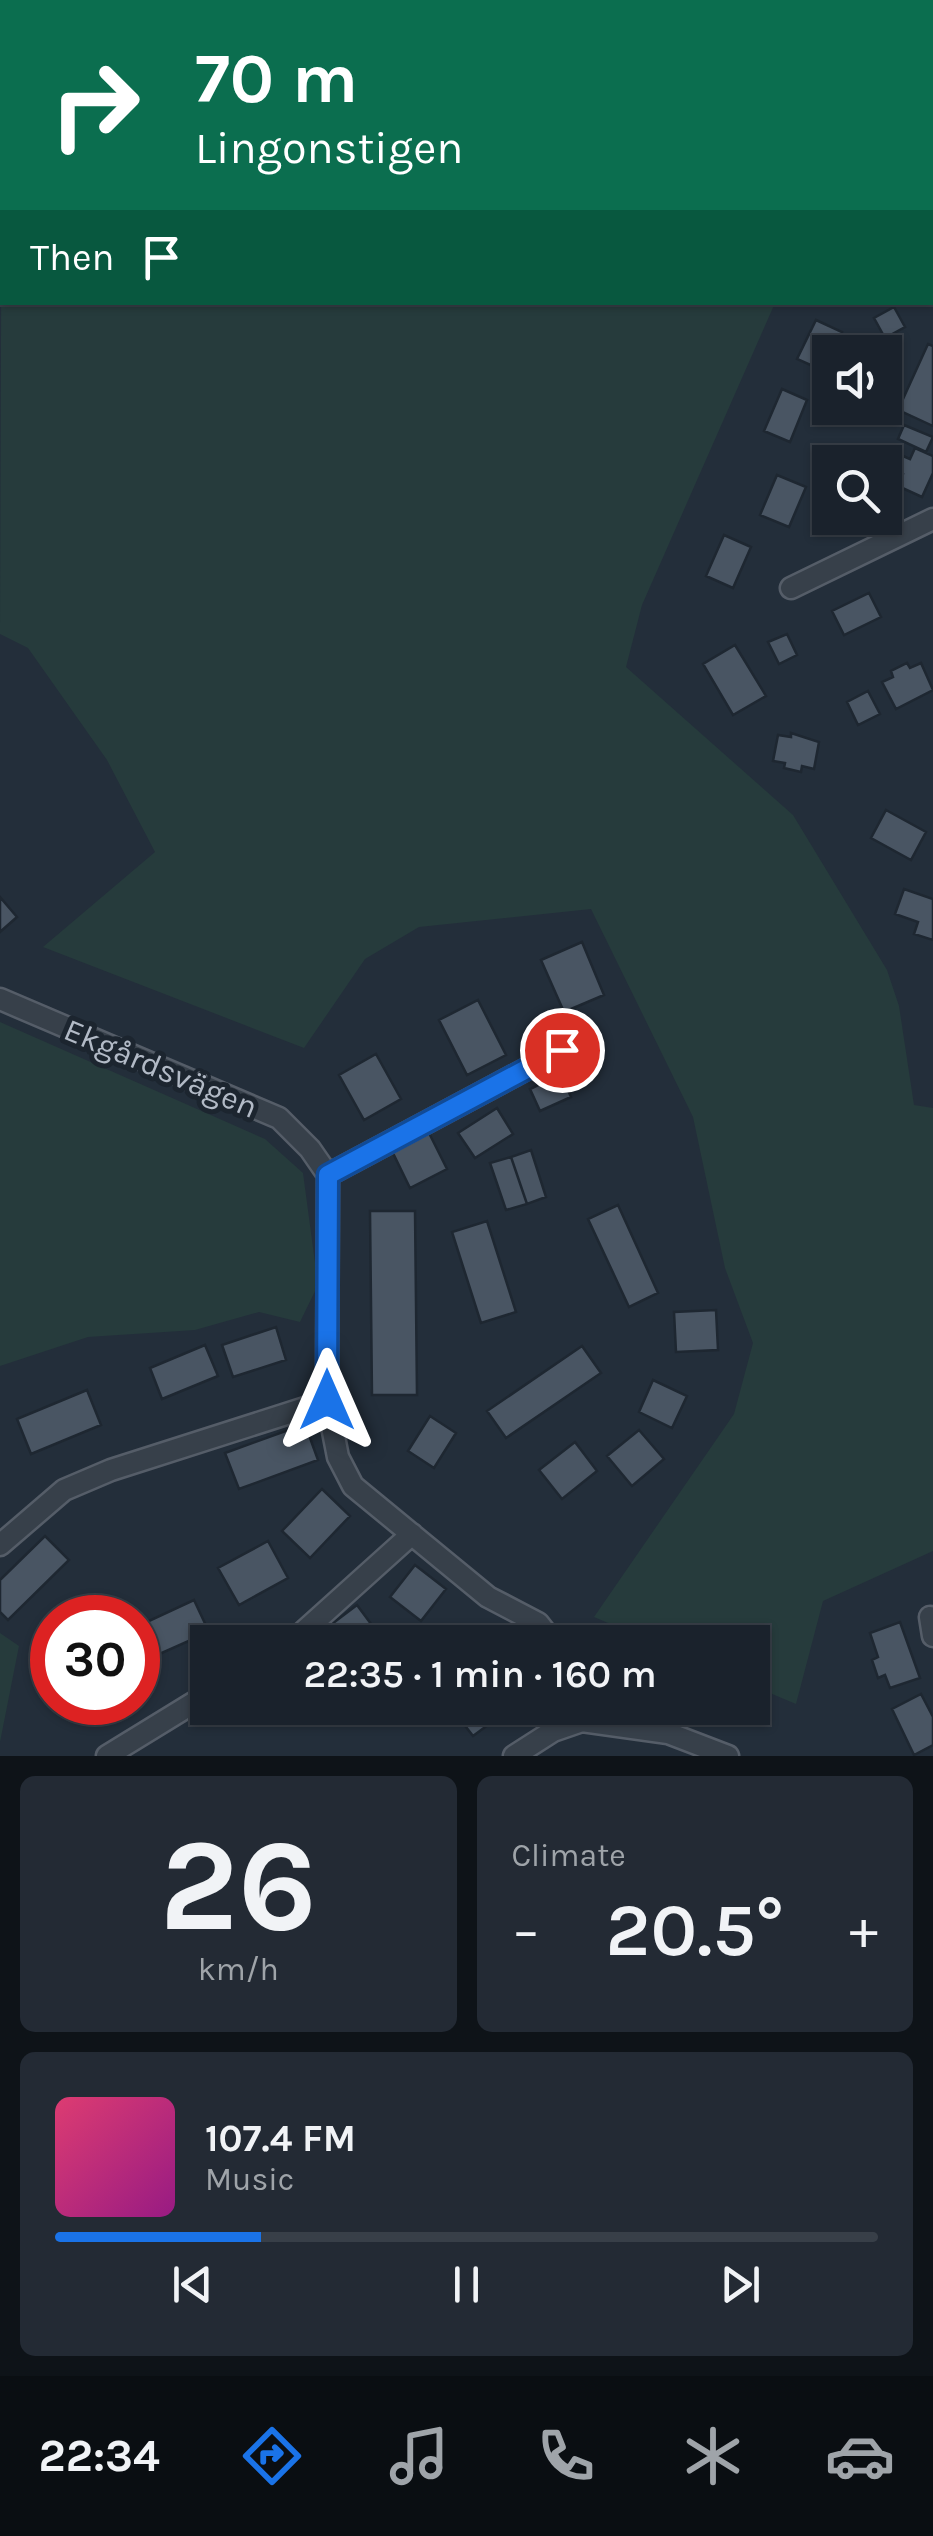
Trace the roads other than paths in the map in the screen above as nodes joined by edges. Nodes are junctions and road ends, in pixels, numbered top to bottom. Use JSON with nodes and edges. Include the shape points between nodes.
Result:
{"nodes":[{"id":1,"x":933,"y":519,"type":"edge"},
{"id":2,"x":792,"y":588,"type":"dead end"},
{"id":3,"x":0,"y":999,"type":"edge"},
{"id":4,"x":562,"y":1050,"type":"dead end"},
{"id":5,"x":328,"y":1175,"type":"junction"},
{"id":6,"x":327,"y":1400,"type":"junction"},
{"id":7,"x":412,"y":1534,"type":"junction"},
{"id":8,"x":0,"y":1545,"type":"edge"},
{"id":9,"x":311,"y":1625,"type":"edge"},
{"id":10,"x":540,"y":1625,"type":"edge"},
{"id":11,"x":190,"y":1705,"type":"edge"},
{"id":12,"x":562,"y":1725,"type":"edge"},
{"id":13,"x":631,"y":1725,"type":"edge"},
{"id":14,"x":107,"y":1756,"type":"edge"},
{"id":15,"x":514,"y":1756,"type":"edge"},
{"id":16,"x":728,"y":1756,"type":"edge"}],
"edges":[{"from":1,"to":2,"type":"street"},
{"from":3,"to":5,"type":"street","name":"Ekgårdsvägen","via":[[279,1118]]},
{"from":4,"to":5,"type":"street"},
{"from":5,"to":6,"type":"street"},
{"from":6,"to":7,"type":"street","via":[[338,1457],[353,1486]]},
{"from":6,"to":8,"type":"street","via":[[64,1490]]},
{"from":7,"to":9,"type":"street"},
{"from":7,"to":10,"type":"street","via":[[488,1598]]},
{"from":11,"to":14,"type":"street"},
{"from":12,"to":15,"type":"street"},
{"from":13,"to":16,"type":"street"}]}
